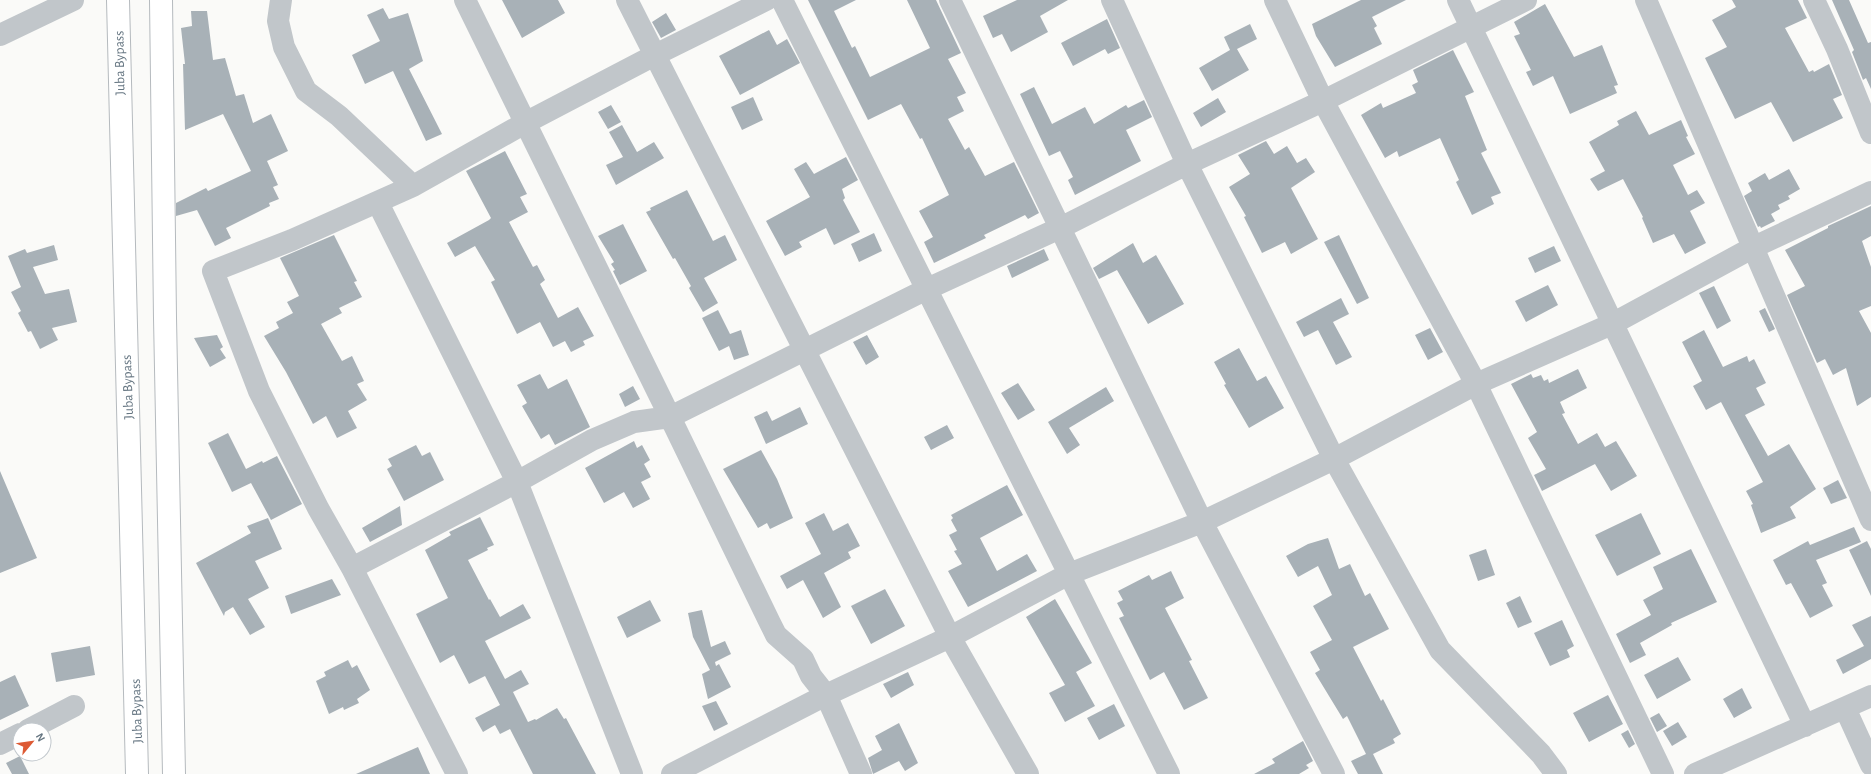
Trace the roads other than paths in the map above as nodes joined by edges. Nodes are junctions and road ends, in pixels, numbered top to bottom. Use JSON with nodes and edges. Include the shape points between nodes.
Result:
{"nodes":[{"id":1,"x":73,"y":0,"type":"edge"},
{"id":2,"x":118,"y":0,"type":"edge"},
{"id":3,"x":161,"y":0,"type":"edge"},
{"id":4,"x":281,"y":0,"type":"edge"},
{"id":5,"x":465,"y":0,"type":"edge"},
{"id":6,"x":626,"y":0,"type":"edge"},
{"id":7,"x":766,"y":0,"type":"edge"},
{"id":8,"x":782,"y":0,"type":"edge"},
{"id":9,"x":950,"y":0,"type":"edge"},
{"id":10,"x":1112,"y":0,"type":"edge"},
{"id":11,"x":1275,"y":0,"type":"edge"},
{"id":12,"x":1458,"y":0,"type":"edge"},
{"id":13,"x":1526,"y":0,"type":"edge"},
{"id":14,"x":1646,"y":0,"type":"edge"},
{"id":15,"x":1814,"y":0,"type":"edge"},
{"id":16,"x":1471,"y":27,"type":"junction"},
{"id":17,"x":0,"y":35,"type":"edge"},
{"id":18,"x":655,"y":55,"type":"junction"},
{"id":19,"x":1323,"y":101,"type":"junction"},
{"id":20,"x":525,"y":123,"type":"junction"},
{"id":21,"x":1871,"y":133,"type":"edge"},
{"id":22,"x":1187,"y":164,"type":"junction"},
{"id":23,"x":413,"y":186,"type":"junction"},
{"id":24,"x":1871,"y":192,"type":"edge"},
{"id":25,"x":378,"y":203,"type":"junction"},
{"id":26,"x":1060,"y":228,"type":"junction"},
{"id":27,"x":1752,"y":248,"type":"junction"},
{"id":28,"x":927,"y":289,"type":"junction"},
{"id":29,"x":1612,"y":324,"type":"junction"},
{"id":30,"x":805,"y":349,"type":"junction"},
{"id":31,"x":1476,"y":384,"type":"junction"},
{"id":32,"x":670,"y":417,"type":"junction"},
{"id":33,"x":1334,"y":459,"type":"junction"},
{"id":34,"x":517,"y":482,"type":"junction"},
{"id":35,"x":1871,"y":520,"type":"edge"},
{"id":36,"x":1202,"y":522,"type":"junction"},
{"id":37,"x":352,"y":568,"type":"junction"},
{"id":38,"x":1069,"y":574,"type":"junction"},
{"id":39,"x":950,"y":637,"type":"junction"},
{"id":40,"x":826,"y":695,"type":"junction"},
{"id":41,"x":1871,"y":696,"type":"edge"},
{"id":42,"x":74,"y":706,"type":"dead end"},
{"id":43,"x":1845,"y":708,"type":"junction"},
{"id":44,"x":43,"y":722,"type":"edge"},
{"id":45,"x":1804,"y":726,"type":"junction"},
{"id":46,"x":12,"y":738,"type":"edge"},
{"id":47,"x":0,"y":744,"type":"edge"},
{"id":48,"x":1871,"y":765,"type":"edge"},
{"id":49,"x":1708,"y":771,"type":"edge"},
{"id":50,"x":138,"y":774,"type":"edge"},
{"id":51,"x":174,"y":774,"type":"edge"},
{"id":52,"x":457,"y":774,"type":"edge"},
{"id":53,"x":632,"y":774,"type":"edge"},
{"id":54,"x":672,"y":774,"type":"edge"},
{"id":55,"x":861,"y":774,"type":"edge"},
{"id":56,"x":1028,"y":774,"type":"edge"},
{"id":57,"x":1169,"y":774,"type":"edge"},
{"id":58,"x":1334,"y":774,"type":"edge"},
{"id":59,"x":1556,"y":774,"type":"edge"},
{"id":60,"x":1662,"y":774,"type":"edge"}],
"edges":[{"from":1,"to":17,"type":"street"},
{"from":2,"to":50,"type":"main road","name":"Juba Bypass"},
{"from":3,"to":51,"type":"main road"},
{"from":4,"to":23,"type":"street","via":[[278,21],[284,48],[306,91],[339,116]]},
{"from":5,"to":20,"type":"street"},
{"from":6,"to":18,"type":"street"},
{"from":7,"to":18,"type":"street"},
{"from":8,"to":28,"type":"street"},
{"from":9,"to":26,"type":"street"},
{"from":10,"to":22,"type":"street"},
{"from":11,"to":19,"type":"street"},
{"from":12,"to":16,"type":"street"},
{"from":13,"to":16,"type":"street"},
{"from":14,"to":27,"type":"street"},
{"from":15,"to":21,"type":"street"},
{"from":16,"to":19,"type":"street"},
{"from":16,"to":29,"type":"street"},
{"from":18,"to":20,"type":"street"},
{"from":18,"to":30,"type":"street"},
{"from":19,"to":22,"type":"street"},
{"from":19,"to":31,"type":"street"},
{"from":20,"to":23,"type":"street"},
{"from":20,"to":32,"type":"street"},
{"from":22,"to":26,"type":"street"},
{"from":22,"to":33,"type":"street"},
{"from":23,"to":25,"type":"street"},
{"from":24,"to":27,"type":"street"},
{"from":25,"to":34,"type":"street"},
{"from":25,"to":37,"type":"street","via":[[213,271],[259,391],[318,508]]},
{"from":26,"to":28,"type":"street"},
{"from":26,"to":36,"type":"street"},
{"from":27,"to":29,"type":"street"},
{"from":27,"to":35,"type":"street"},
{"from":28,"to":30,"type":"street"},
{"from":28,"to":38,"type":"street"},
{"from":29,"to":31,"type":"street"},
{"from":29,"to":45,"type":"street"},
{"from":30,"to":32,"type":"street"},
{"from":30,"to":39,"type":"street"},
{"from":31,"to":33,"type":"street"},
{"from":31,"to":60,"type":"street"},
{"from":32,"to":34,"type":"street","via":[[634,422],[592,440]]},
{"from":32,"to":40,"type":"street","via":[[776,635],[803,659],[811,676]]},
{"from":33,"to":36,"type":"street"},
{"from":33,"to":59,"type":"street","via":[[1440,650],[1541,754]]},
{"from":34,"to":37,"type":"street"},
{"from":34,"to":53,"type":"street"},
{"from":36,"to":38,"type":"street"},
{"from":36,"to":58,"type":"street"},
{"from":37,"to":52,"type":"street"},
{"from":38,"to":39,"type":"street"},
{"from":38,"to":57,"type":"street"},
{"from":39,"to":40,"type":"street"},
{"from":39,"to":56,"type":"street"},
{"from":40,"to":54,"type":"street"},
{"from":40,"to":55,"type":"street"},
{"from":41,"to":43,"type":"street"},
{"from":42,"to":44,"type":"street"},
{"from":43,"to":45,"type":"street"},
{"from":43,"to":48,"type":"street"},
{"from":45,"to":49,"type":"street"},
{"from":46,"to":47,"type":"street"}]}
